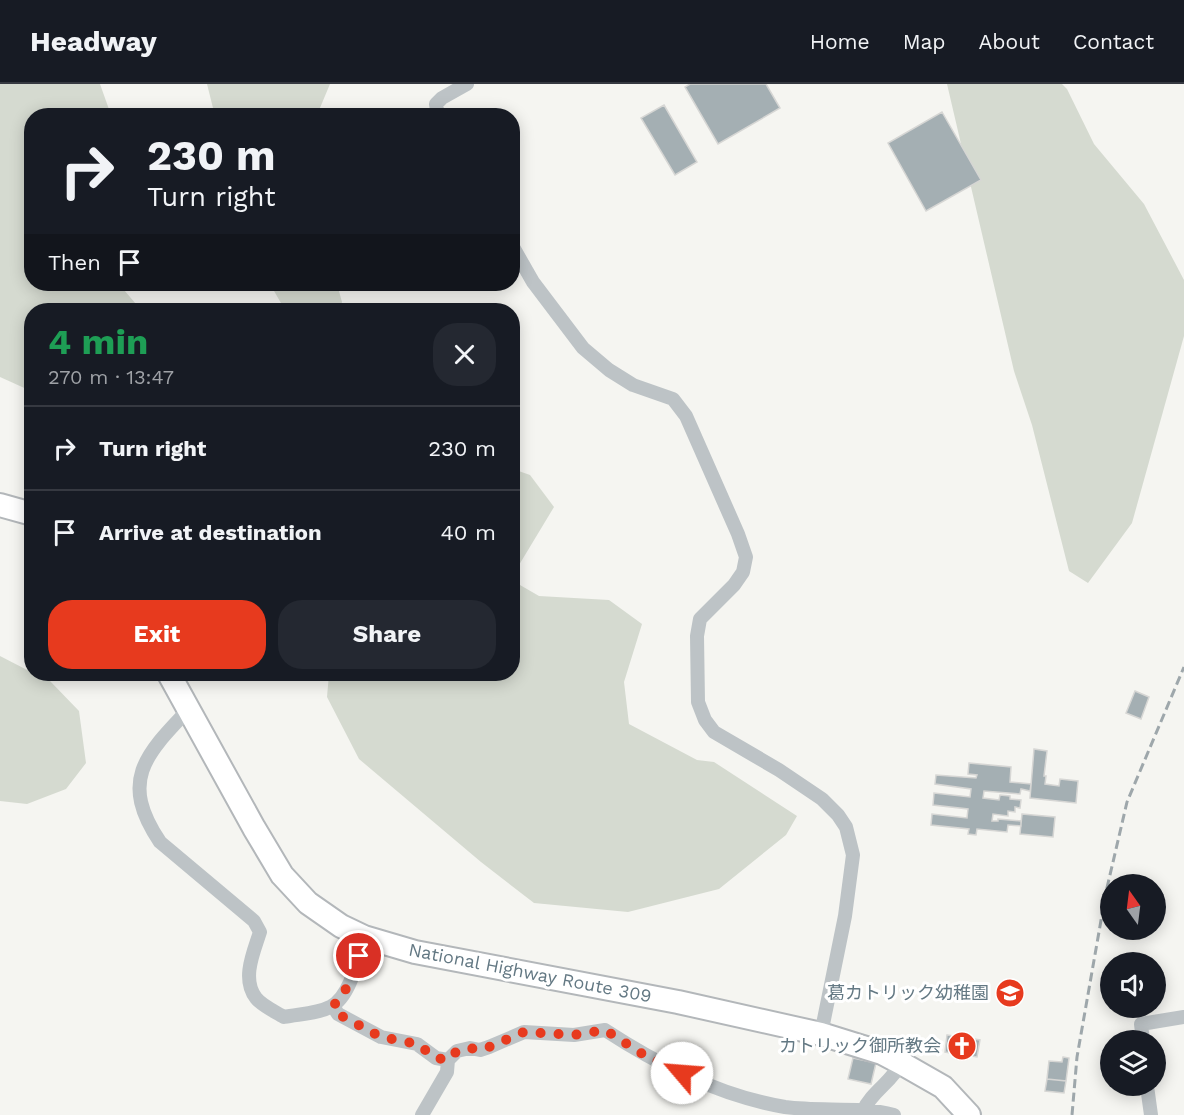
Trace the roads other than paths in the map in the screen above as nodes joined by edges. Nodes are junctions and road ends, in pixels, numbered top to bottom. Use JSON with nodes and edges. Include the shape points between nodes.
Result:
{"nodes":[{"id":1,"x":467,"y":84,"type":"edge"},
{"id":2,"x":437,"y":108,"type":"edge"},
{"id":3,"x":520,"y":259,"type":"edge"},
{"id":4,"x":0,"y":506,"type":"edge"},
{"id":5,"x":24,"y":512,"type":"edge"},
{"id":6,"x":173,"y":681,"type":"edge"},
{"id":7,"x":189,"y":709,"type":"junction"},
{"id":8,"x":364,"y":937,"type":"junction"},
{"id":9,"x":333,"y":1006,"type":"junction"},
{"id":10,"x":1184,"y":1017,"type":"edge"},
{"id":11,"x":1142,"y":1030,"type":"edge"},
{"id":12,"x":821,"y":1034,"type":"junction"},
{"id":13,"x":448,"y":1060,"type":"junction"},
{"id":14,"x":902,"y":1063,"type":"junction"},
{"id":15,"x":1149,"y":1096,"type":"edge"},
{"id":16,"x":863,"y":1111,"type":"junction"},
{"id":17,"x":422,"y":1115,"type":"edge"},
{"id":18,"x":894,"y":1115,"type":"edge"},
{"id":19,"x":969,"y":1115,"type":"edge"},
{"id":20,"x":1151,"y":1115,"type":"edge"}],
"edges":[{"from":1,"to":2,"type":"street","via":[[442,98]]},
{"from":3,"to":12,"type":"street","via":[[583,348],[633,385],[673,399],[687,416],[747,557],[734,585],[700,619],[698,702],[714,732],[822,799],[846,827],[853,855]]},
{"from":4,"to":5,"type":"highway"},
{"from":6,"to":7,"type":"highway","name":"National Highway Route 309"},
{"from":7,"to":8,"type":"highway","name":"National Highway Route 309","via":[[282,874],[308,903]]},
{"from":7,"to":9,"type":"street","via":[[163,736],[141,769],[138,784],[151,830],[160,842],[254,921],[260,932],[249,969],[256,998],[285,1017]]},
{"from":8,"to":9,"type":"street","via":[[353,974]]},
{"from":8,"to":12,"type":"highway","name":"National Highway Route 309","via":[[415,952],[678,1002]]},
{"from":9,"to":13,"type":"street","via":[[338,1014],[381,1037],[417,1044],[436,1058]]},
{"from":10,"to":11,"type":"street","via":[[1141,1024]]},
{"from":12,"to":14,"type":"highway","name":"National Highway Route 309"},
{"from":13,"to":16,"type":"street","via":[[457,1051],[480,1050],[524,1032],[574,1035],[605,1030],[696,1081],[746,1097],[786,1107]]},
{"from":13,"to":17,"type":"street","via":[[447,1072]]},
{"from":14,"to":16,"type":"street","via":[[868,1100]]},
{"from":14,"to":19,"type":"highway","name":"National Highway Route 309","via":[[943,1087]]},
{"from":15,"to":20,"type":"street"},
{"from":16,"to":18,"type":"street"}]}
